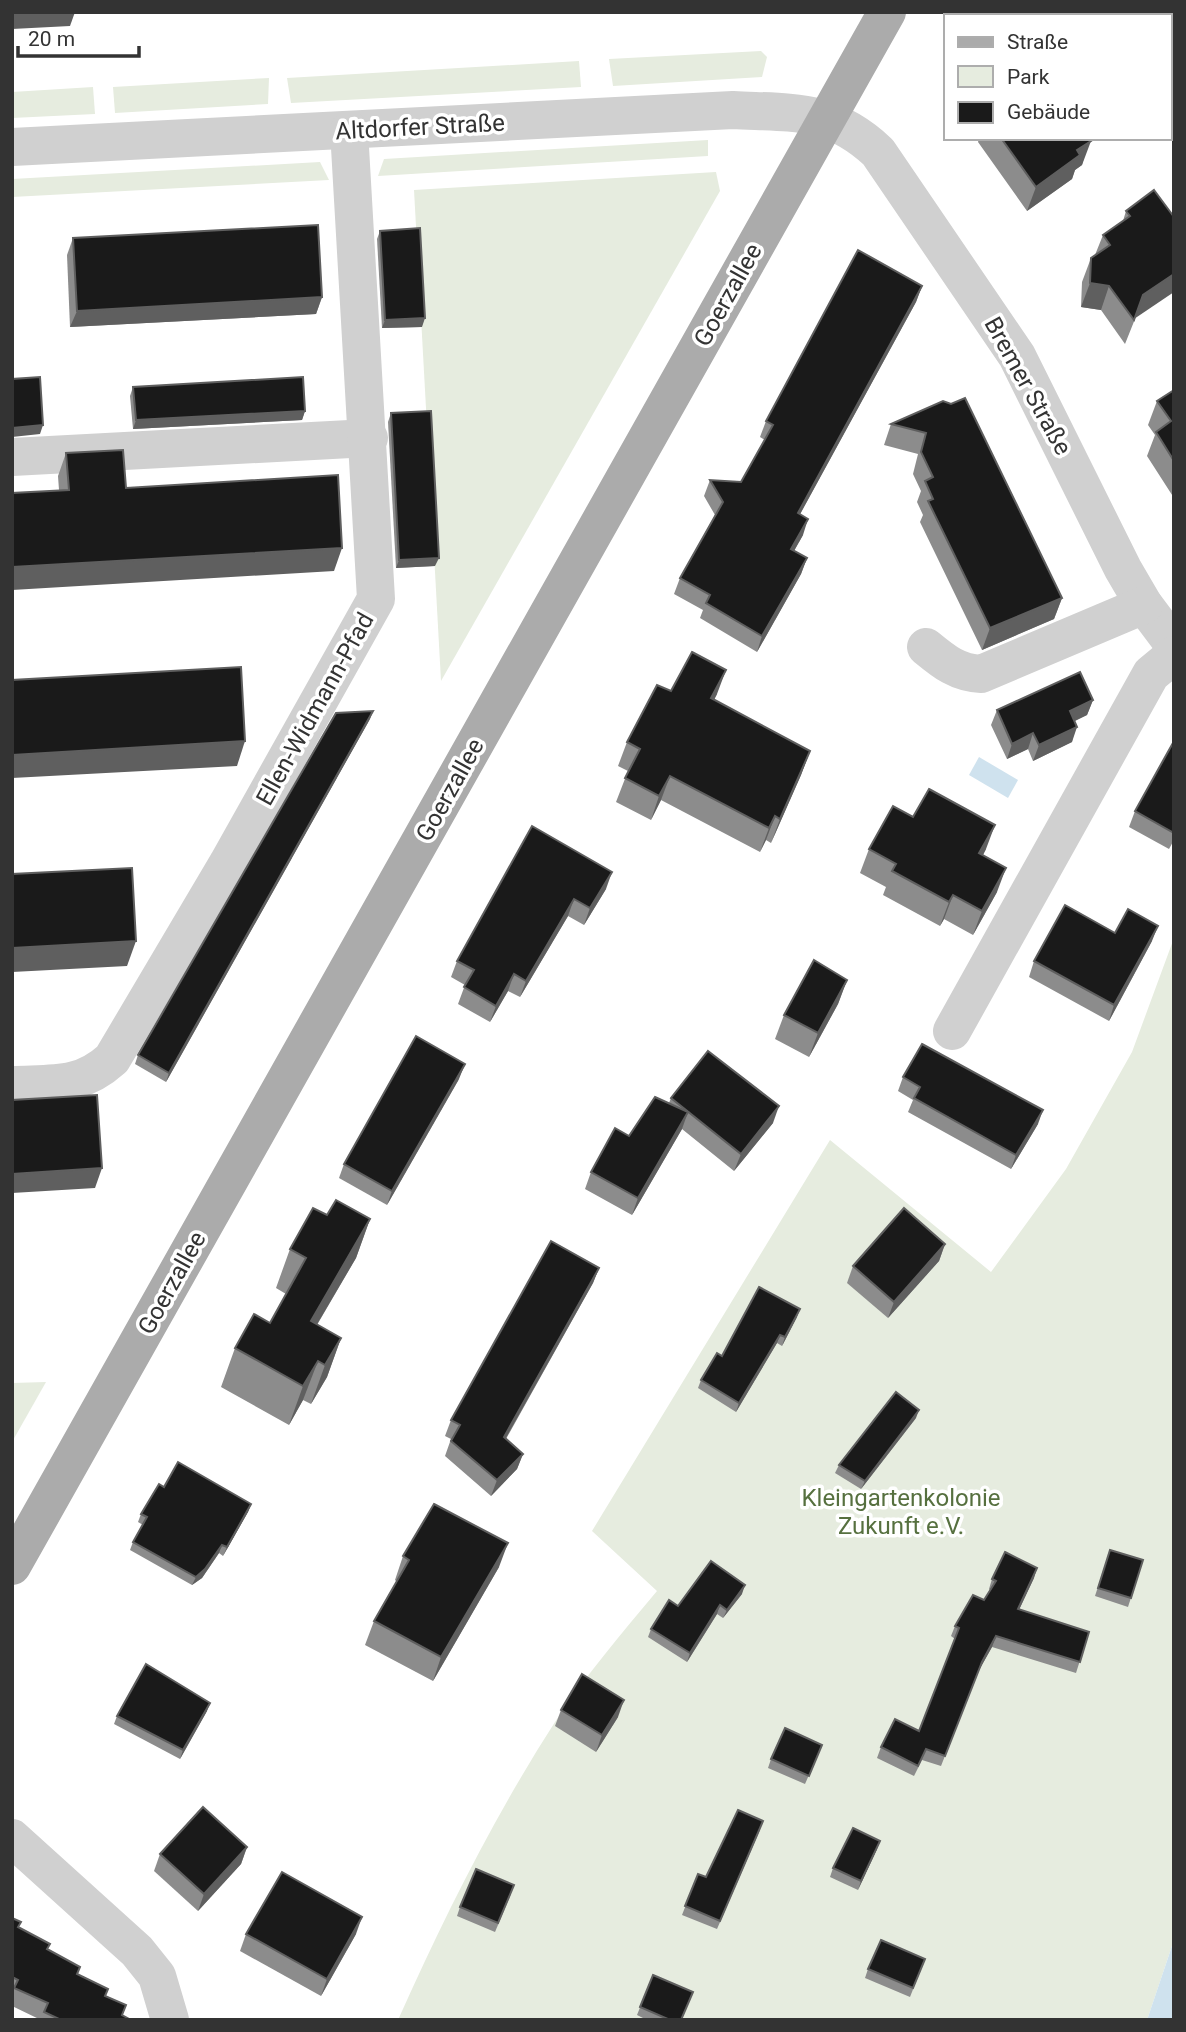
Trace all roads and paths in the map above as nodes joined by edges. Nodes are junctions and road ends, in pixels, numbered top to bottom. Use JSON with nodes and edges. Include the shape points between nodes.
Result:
{"nodes":[{"id":1,"x":887,"y":12,"type":"edge"},
{"id":2,"x":828,"y":118,"type":"junction"},
{"id":3,"x":349,"y":130,"type":"junction"},
{"id":4,"x":12,"y":147,"type":"edge"},
{"id":5,"x":369,"y":438,"type":"junction"},
{"id":6,"x":12,"y":457,"type":"edge"},
{"id":7,"x":1144,"y":605,"type":"junction"},
{"id":8,"x":1174,"y":645,"type":"edge"},
{"id":9,"x":926,"y":647,"type":"dead end"},
{"id":10,"x":1174,"y":655,"type":"edge"},
{"id":11,"x":952,"y":1031,"type":"dead end"},
{"id":12,"x":12,"y":1086,"type":"edge"},
{"id":13,"x":12,"y":1566,"type":"edge"},
{"id":14,"x":12,"y":1838,"type":"edge"},
{"id":15,"x":170,"y":2020,"type":"edge"}],
"edges":[{"from":1,"to":2,"type":"main road","name":"Goerzallee"},
{"from":2,"to":3,"type":"street","name":"Altdorfer Straße","via":[[733,110]]},
{"from":2,"to":7,"type":"street","name":"Bremer Straße","via":[[849,128],[878,152],[1017,356]]},
{"from":2,"to":13,"type":"main road","name":"Goerzallee"},
{"from":3,"to":4,"type":"street","name":"Altdorfer Straße"},
{"from":3,"to":5,"type":"street","name":"Ellen-Widmann-Pfad"},
{"from":5,"to":6,"type":"street"},
{"from":5,"to":12,"type":"street","name":"Ellen-Widmann-Pfad","via":[[376,599],[228,863],[111,1059],[95,1074],[76,1081]]},
{"from":7,"to":8,"type":"street","name":"Bremer Straße"},
{"from":7,"to":9,"type":"street","via":[[981,674],[948,665]]},
{"from":10,"to":11,"type":"street","via":[[1151,674]]},
{"from":14,"to":15,"type":"street","via":[[137,1951],[157,1976]]}]}
